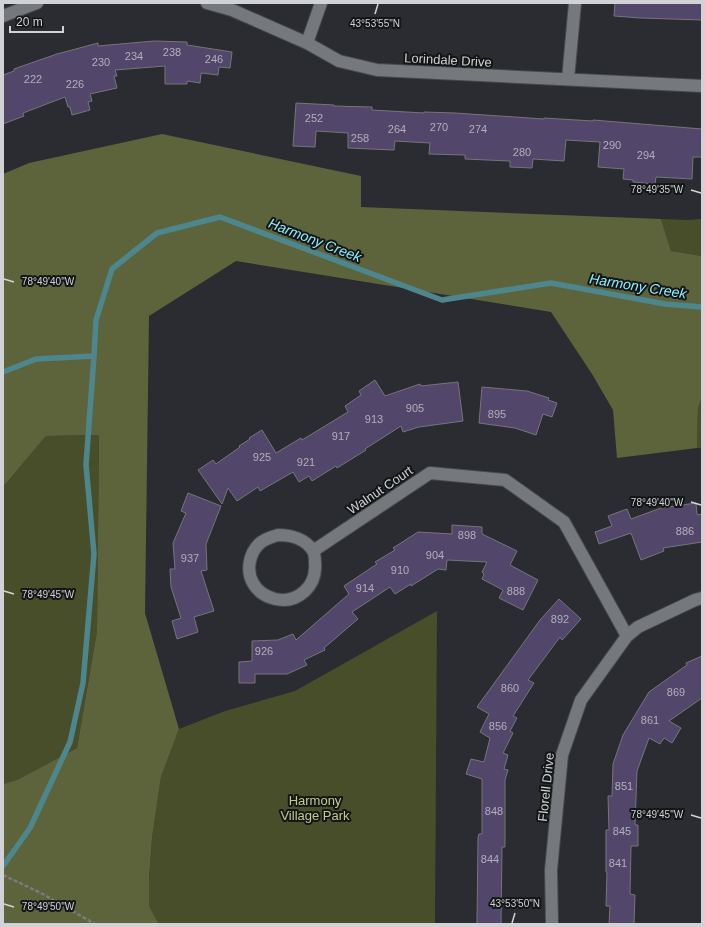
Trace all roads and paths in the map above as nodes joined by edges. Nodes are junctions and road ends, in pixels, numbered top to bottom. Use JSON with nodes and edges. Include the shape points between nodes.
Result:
{"nodes":[{"id":1,"x":37,"y":3,"type":"edge"},
{"id":2,"x":207,"y":3,"type":"edge"},
{"id":3,"x":321,"y":3,"type":"edge"},
{"id":4,"x":575,"y":3,"type":"edge"},
{"id":5,"x":3,"y":16,"type":"edge"},
{"id":6,"x":307,"y":43,"type":"junction"},
{"id":7,"x":568,"y":79,"type":"junction"},
{"id":8,"x":702,"y":86,"type":"edge"},
{"id":9,"x":314,"y":551,"type":"junction"},
{"id":10,"x":702,"y":598,"type":"edge"},
{"id":11,"x":628,"y":636,"type":"junction"},
{"id":12,"x":3,"y":874,"type":"edge"},
{"id":13,"x":95,"y":924,"type":"edge"},
{"id":14,"x":552,"y":924,"type":"edge"}],
"edges":[{"from":1,"to":5,"type":"street"},
{"from":2,"to":6,"type":"street","name":"Lorindale Drive","via":[[232,10]]},
{"from":3,"to":6,"type":"street"},
{"from":4,"to":7,"type":"street"},
{"from":6,"to":7,"type":"street","name":"Lorindale Drive","via":[[339,61],[377,70]]},
{"from":7,"to":8,"type":"street","name":"Lorindale Drive"},
{"from":9,"to":9,"type":"street","via":[[289,535],[268,538],[253,552],[250,562],[253,584],[260,592],[281,601],[302,594],[310,585],[314,574]]},
{"from":9,"to":11,"type":"street","name":"Walnut Court","via":[[430,473],[505,480],[564,522]]},
{"from":10,"to":11,"type":"street","name":"Florell Drive","via":[[638,627]]},
{"from":11,"to":14,"type":"street","name":"Florell Drive","via":[[581,700],[562,755],[551,870]]},
{"from":12,"to":13,"type":"path"}]}
